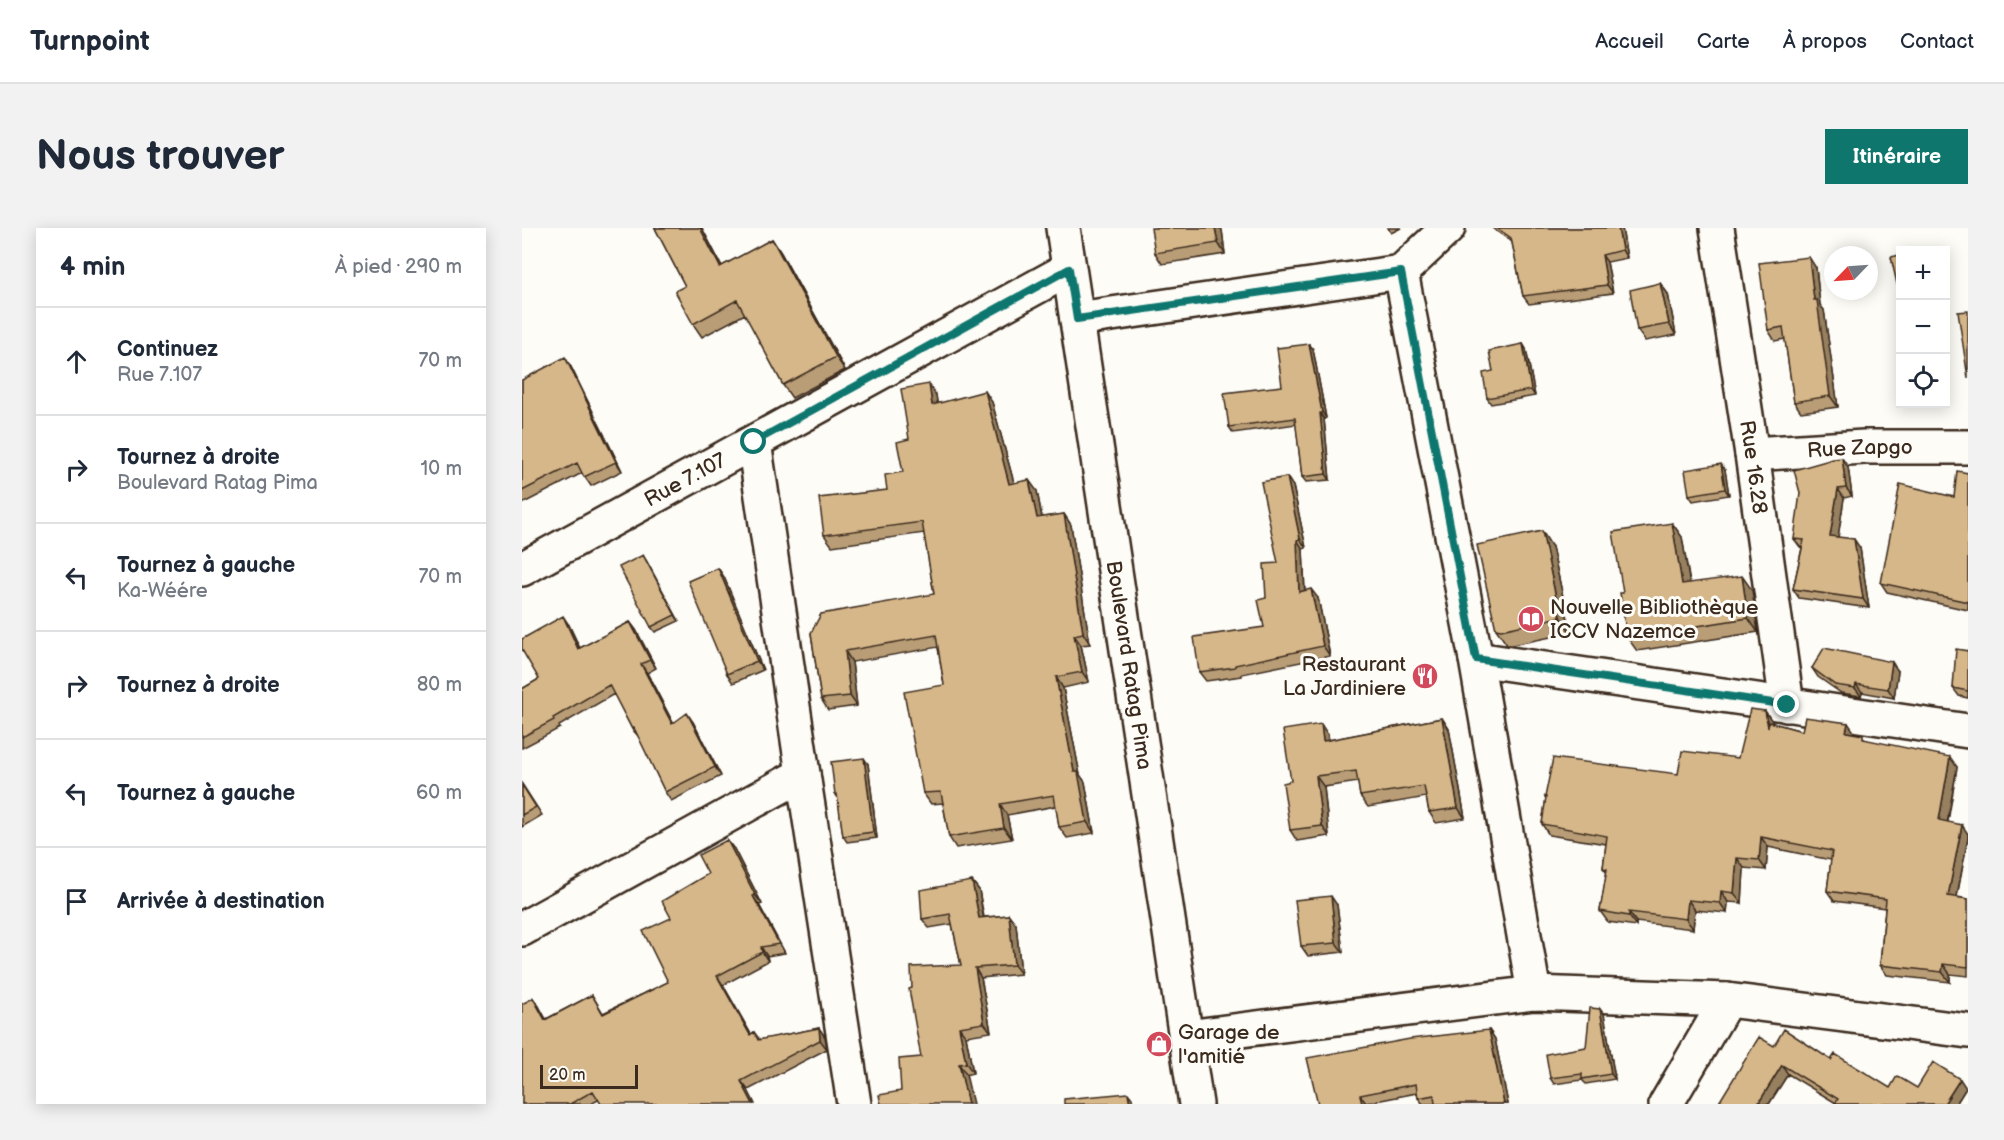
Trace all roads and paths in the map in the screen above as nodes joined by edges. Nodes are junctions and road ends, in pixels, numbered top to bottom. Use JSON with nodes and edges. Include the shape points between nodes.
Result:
{"nodes":[{"id":1,"x":1063,"y":228,"type":"edge"},
{"id":2,"x":1448,"y":228,"type":"edge"},
{"id":3,"x":1717,"y":228,"type":"edge"},
{"id":4,"x":1069,"y":269,"type":"junction"},
{"id":5,"x":1401,"y":272,"type":"junction"},
{"id":6,"x":1077,"y":319,"type":"junction"},
{"id":7,"x":754,"y":442,"type":"junction"},
{"id":8,"x":1968,"y":447,"type":"edge"},
{"id":9,"x":1752,"y":454,"type":"junction"},
{"id":10,"x":522,"y":569,"type":"edge"},
{"id":11,"x":1476,"y":659,"type":"junction"},
{"id":12,"x":1787,"y":705,"type":"junction"},
{"id":13,"x":1968,"y":731,"type":"edge"},
{"id":14,"x":803,"y":774,"type":"junction"},
{"id":15,"x":522,"y":929,"type":"edge"},
{"id":16,"x":1534,"y":993,"type":"junction"},
{"id":17,"x":1727,"y":1000,"type":"junction"},
{"id":18,"x":1968,"y":1031,"type":"edge"},
{"id":19,"x":1186,"y":1037,"type":"junction"},
{"id":20,"x":854,"y":1104,"type":"edge"},
{"id":21,"x":1196,"y":1104,"type":"edge"},
{"id":22,"x":1666,"y":1104,"type":"edge"}],
"edges":[{"from":1,"to":4,"type":"street","name":"Boulevard Ratag Pima"},
{"from":2,"to":5,"type":"street"},
{"from":3,"to":9,"type":"street","name":"Rue 16.28"},
{"from":4,"to":6,"type":"street","name":"Boulevard Ratag Pima"},
{"from":4,"to":7,"type":"street","name":"Rue 7.107"},
{"from":5,"to":6,"type":"street"},
{"from":5,"to":11,"type":"street"},
{"from":6,"to":19,"type":"street","name":"Boulevard Ratag Pima"},
{"from":7,"to":10,"type":"street","name":"Rue 7.107"},
{"from":7,"to":14,"type":"street"},
{"from":8,"to":9,"type":"street","name":"Rue Zapgo","via":[[1864,447]]},
{"from":9,"to":12,"type":"street","name":"Rue 16.28"},
{"from":11,"to":12,"type":"street"},
{"from":11,"to":16,"type":"street"},
{"from":12,"to":13,"type":"street"},
{"from":14,"to":15,"type":"street"},
{"from":14,"to":20,"type":"street"},
{"from":16,"to":17,"type":"street"},
{"from":16,"to":19,"type":"street"},
{"from":17,"to":18,"type":"street"},
{"from":17,"to":22,"type":"street"},
{"from":19,"to":21,"type":"street","name":"Boulevard Ratag Pima"}]}
